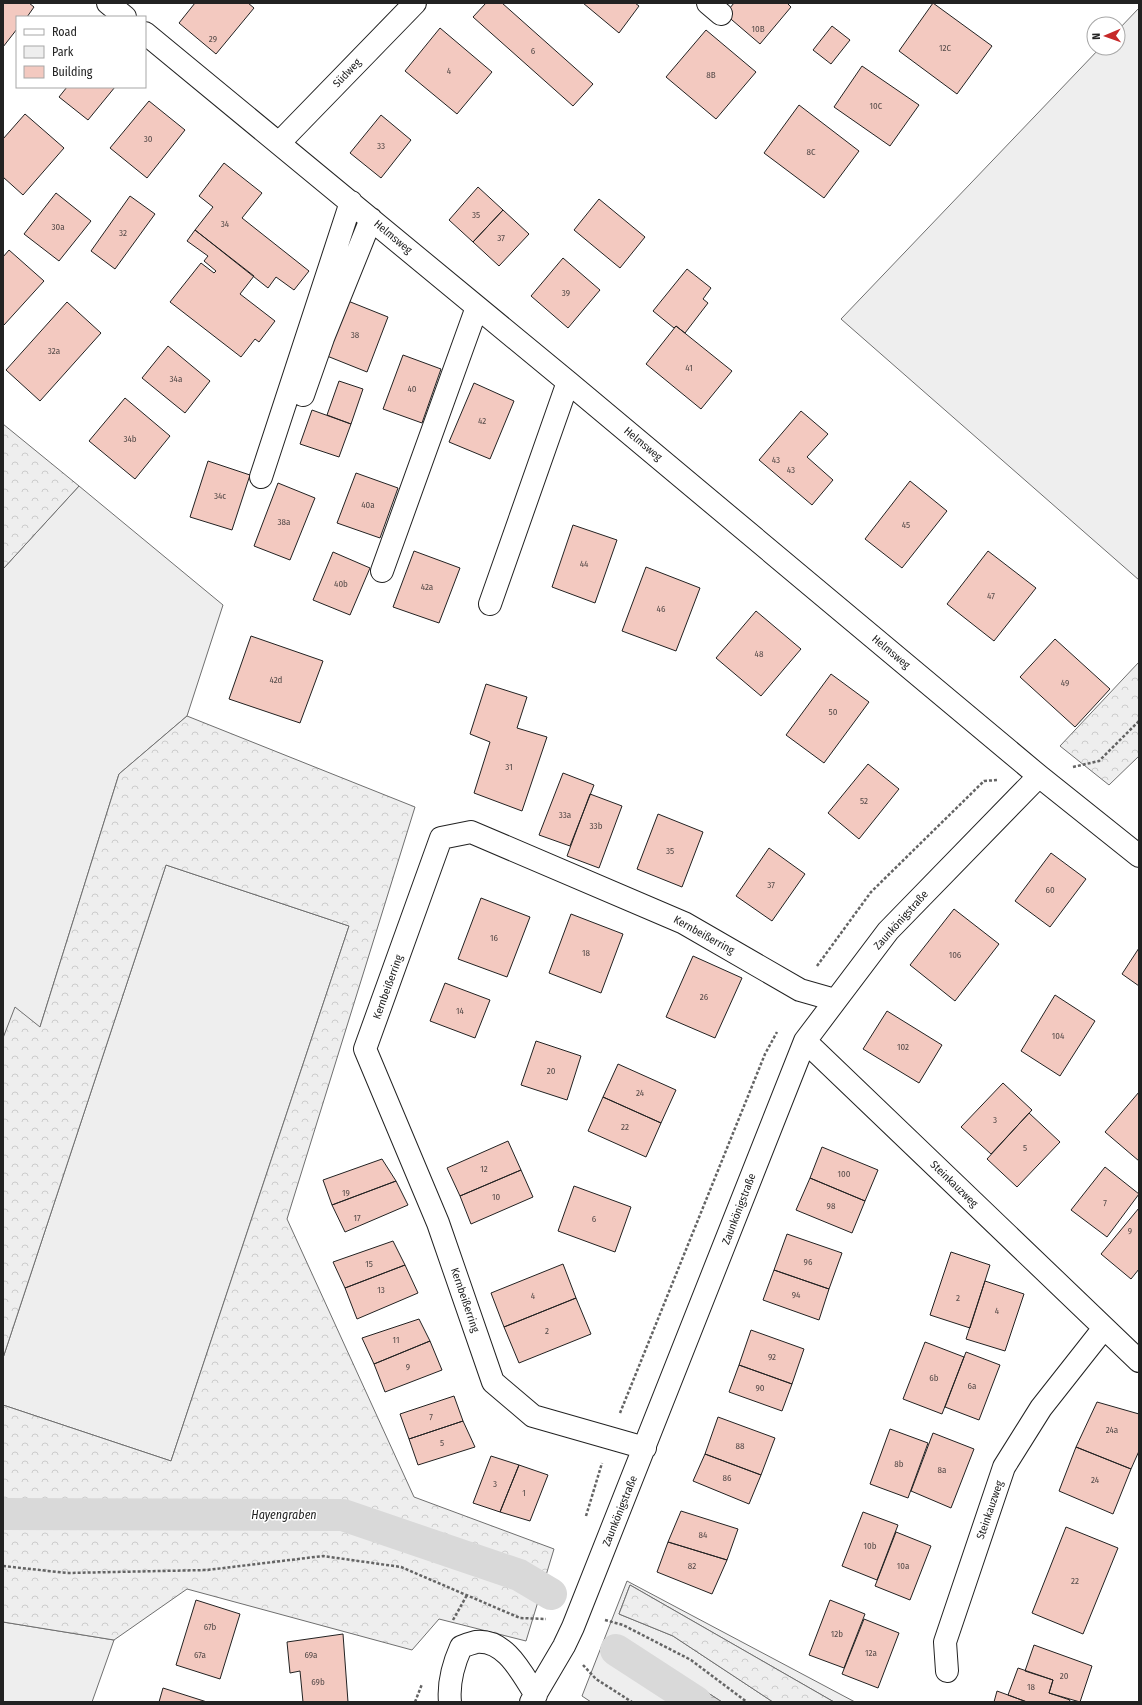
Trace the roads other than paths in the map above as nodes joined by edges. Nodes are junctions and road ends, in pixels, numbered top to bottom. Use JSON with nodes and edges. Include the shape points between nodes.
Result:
{"nodes":[{"id":1,"x":108,"y":3,"type":"edge"},
{"id":2,"x":415,"y":3,"type":"edge"},
{"id":3,"x":124,"y":16,"type":"edge"},
{"id":4,"x":146,"y":34,"type":"edge"},
{"id":5,"x":279,"y":143,"type":"junction"},
{"id":6,"x":351,"y":202,"type":"junction"},
{"id":7,"x":371,"y":219,"type":"junction"},
{"id":8,"x":477,"y":307,"type":"junction"},
{"id":9,"x":568,"y":382,"type":"junction"},
{"id":10,"x":281,"y":459,"type":"dead end"},
{"id":11,"x":261,"y":477,"type":"dead end"},
{"id":12,"x":382,"y":571,"type":"dead end"},
{"id":13,"x":490,"y":604,"type":"dead end"},
{"id":14,"x":1039,"y":776,"type":"junction"},
{"id":15,"x":1139,"y":856,"type":"edge"},
{"id":16,"x":835,"y":1000,"type":"junction"},
{"id":17,"x":805,"y":1041,"type":"junction"},
{"id":18,"x":1104,"y":1328,"type":"junction"},
{"id":19,"x":1139,"y":1361,"type":"edge"},
{"id":20,"x":645,"y":1448,"type":"junction"},
{"id":21,"x":947,"y":1671,"type":"dead end"},
{"id":22,"x":533,"y":1698,"type":"edge"},
{"id":23,"x":450,"y":1702,"type":"edge"}],
"edges":[{"from":1,"to":3,"type":"street"},
{"from":2,"to":5,"type":"street","name":"Südweg"},
{"from":4,"to":5,"type":"street","name":"Helmsweg"},
{"from":5,"to":6,"type":"street","name":"Helmsweg"},
{"from":6,"to":7,"type":"street","name":"Helmsweg"},
{"from":6,"to":11,"type":"street"},
{"from":7,"to":8,"type":"street","name":"Helmsweg"},
{"from":7,"to":10,"type":"street","via":[[323,338]]},
{"from":8,"to":9,"type":"street","name":"Helmsweg"},
{"from":8,"to":12,"type":"street"},
{"from":9,"to":13,"type":"street"},
{"from":9,"to":14,"type":"street","name":"Helmsweg"},
{"from":14,"to":15,"type":"street","name":"Helmsweg"},
{"from":14,"to":16,"type":"street","name":"Zaunkönigstraße","via":[[888,931]]},
{"from":16,"to":17,"type":"street","name":"Zaunkönigstraße"},
{"from":16,"to":20,"type":"street","name":"Kernbeißerring","via":[[800,990],[684,922],[471,832],[441,838],[365,1049],[438,1223],[493,1382],[533,1416]]},
{"from":17,"to":18,"type":"street","name":"Steinkauzweg"},
{"from":17,"to":20,"type":"street","name":"Zaunkönigstraße"},
{"from":18,"to":19,"type":"street","name":"Steinkauzweg"},
{"from":18,"to":21,"type":"street","name":"Steinkauzweg","via":[[1041,1408],[1004,1467],[945,1642]]},
{"from":20,"to":22,"type":"street","name":"Zaunkönigstraße","via":[[569,1637]]},
{"from":22,"to":23,"type":"street","via":[[512,1659],[493,1644],[477,1642],[462,1647],[452,1665]]}]}
